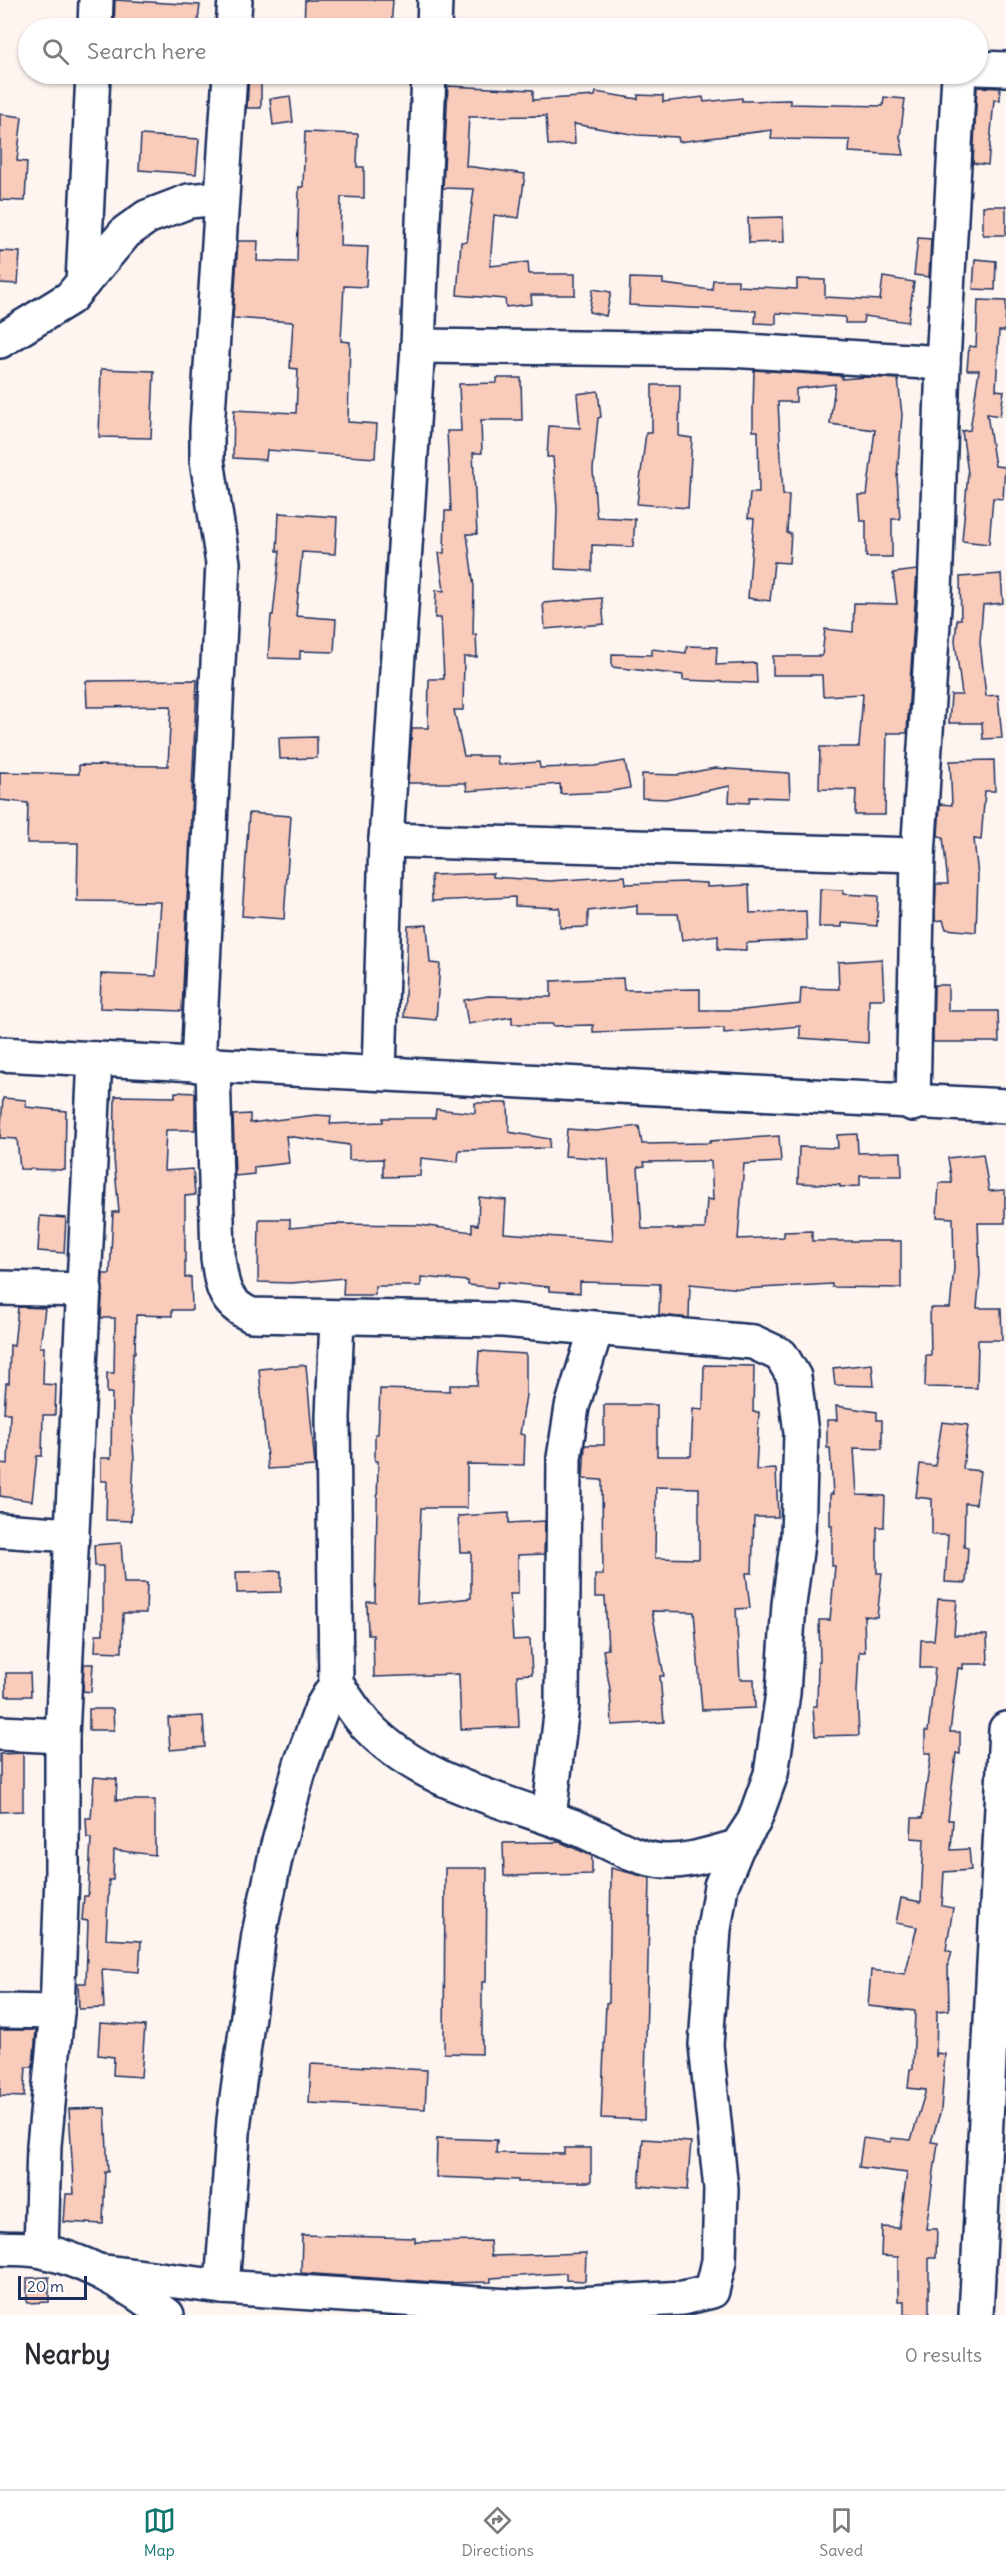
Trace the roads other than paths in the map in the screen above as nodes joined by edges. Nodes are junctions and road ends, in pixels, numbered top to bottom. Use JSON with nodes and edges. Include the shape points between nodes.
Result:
{"nodes":[{"id":1,"x":96,"y":0,"type":"edge"},
{"id":2,"x":235,"y":0,"type":"edge"},
{"id":3,"x":435,"y":0,"type":"edge"},
{"id":4,"x":95,"y":18,"type":"edge"},
{"id":5,"x":234,"y":18,"type":"edge"},
{"id":6,"x":434,"y":18,"type":"edge"},
{"id":7,"x":988,"y":68,"type":"edge"},
{"id":8,"x":1006,"y":69,"type":"edge"},
{"id":9,"x":93,"y":84,"type":"edge"},
{"id":10,"x":229,"y":84,"type":"edge"},
{"id":11,"x":429,"y":84,"type":"edge"},
{"id":12,"x":958,"y":84,"type":"edge"},
{"id":13,"x":220,"y":198,"type":"junction"},
{"id":14,"x":83,"y":283,"type":"junction"},
{"id":15,"x":0,"y":341,"type":"edge"},
{"id":16,"x":418,"y":346,"type":"junction"},
{"id":17,"x":943,"y":363,"type":"junction"},
{"id":18,"x":386,"y":840,"type":"junction"},
{"id":19,"x":918,"y":855,"type":"junction"},
{"id":20,"x":0,"y":1054,"type":"edge"},
{"id":21,"x":95,"y":1059,"type":"junction"},
{"id":22,"x":206,"y":1066,"type":"junction"},
{"id":23,"x":379,"y":1072,"type":"junction"},
{"id":24,"x":913,"y":1104,"type":"junction"},
{"id":25,"x":1006,"y":1106,"type":"edge"},
{"id":26,"x":0,"y":1288,"type":"edge"},
{"id":27,"x":85,"y":1290,"type":"junction"},
{"id":28,"x":337,"y":1318,"type":"junction"},
{"id":29,"x":596,"y":1329,"type":"junction"},
{"id":30,"x":0,"y":1530,"type":"edge"},
{"id":31,"x":72,"y":1535,"type":"junction"},
{"id":32,"x":336,"y":1684,"type":"junction"},
{"id":33,"x":1006,"y":1729,"type":"edge"},
{"id":34,"x":0,"y":1733,"type":"edge"},
{"id":35,"x":62,"y":1736,"type":"junction"},
{"id":36,"x":1004,"y":1795,"type":"edge"},
{"id":37,"x":549,"y":1818,"type":"junction"},
{"id":38,"x":737,"y":1846,"type":"junction"},
{"id":39,"x":0,"y":2011,"type":"edge"},
{"id":40,"x":57,"y":2012,"type":"junction"},
{"id":41,"x":998,"y":2036,"type":"edge"},
{"id":42,"x":0,"y":2248,"type":"edge"},
{"id":43,"x":41,"y":2250,"type":"junction"},
{"id":44,"x":98,"y":2271,"type":"junction"},
{"id":45,"x":238,"y":2297,"type":"edge"},
{"id":46,"x":511,"y":2311,"type":"edge"},
{"id":47,"x":167,"y":2315,"type":"edge"},
{"id":48,"x":976,"y":2315,"type":"edge"}],
"edges":[{"from":1,"to":4,"type":"street"},
{"from":2,"to":5,"type":"street"},
{"from":3,"to":6,"type":"street"},
{"from":7,"to":8,"type":"street"},
{"from":9,"to":14,"type":"street"},
{"from":10,"to":13,"type":"street"},
{"from":11,"to":16,"type":"street"},
{"from":12,"to":17,"type":"street"},
{"from":13,"to":14,"type":"street","via":[[189,201],[147,217],[126,232]]},
{"from":13,"to":22,"type":"street","via":[[207,460],[222,563]]},
{"from":14,"to":15,"type":"street","via":[[70,298]]},
{"from":16,"to":17,"type":"street","via":[[729,350]]},
{"from":16,"to":18,"type":"street"},
{"from":17,"to":19,"type":"street","via":[[935,592]]},
{"from":18,"to":19,"type":"street"},
{"from":18,"to":23,"type":"street"},
{"from":19,"to":24,"type":"street"},
{"from":20,"to":21,"type":"street"},
{"from":21,"to":22,"type":"street"},
{"from":21,"to":27,"type":"street"},
{"from":22,"to":23,"type":"street"},
{"from":22,"to":28,"type":"street","via":[[218,1257],[228,1297],[235,1307],[251,1315]]},
{"from":23,"to":24,"type":"street"},
{"from":24,"to":25,"type":"street"},
{"from":26,"to":27,"type":"street"},
{"from":27,"to":31,"type":"street"},
{"from":28,"to":29,"type":"street","via":[[503,1320]]},
{"from":28,"to":32,"type":"street","via":[[333,1417]]},
{"from":29,"to":37,"type":"street","via":[[572,1407],[564,1458],[562,1706]]},
{"from":29,"to":38,"type":"street","via":[[753,1342],[781,1355],[794,1377],[801,1433],[798,1524],[783,1693],[771,1774],[754,1821]]},
{"from":30,"to":31,"type":"street"},
{"from":31,"to":35,"type":"street"},
{"from":32,"to":37,"type":"street","via":[[366,1724],[396,1751],[480,1794]]},
{"from":32,"to":45,"type":"street","via":[[322,1707],[300,1764],[259,1934],[234,2121]]},
{"from":33,"to":36,"type":"street"},
{"from":34,"to":35,"type":"street"},
{"from":35,"to":40,"type":"street"},
{"from":36,"to":41,"type":"street"},
{"from":37,"to":38,"type":"street","via":[[665,1862]]},
{"from":38,"to":46,"type":"street","via":[[721,1886],[707,2010],[706,2045],[721,2189],[715,2285],[706,2294],[683,2298]]},
{"from":39,"to":40,"type":"street"},
{"from":40,"to":43,"type":"street","via":[[44,2145]]},
{"from":41,"to":48,"type":"street"},
{"from":42,"to":43,"type":"street"},
{"from":43,"to":44,"type":"street"},
{"from":44,"to":45,"type":"street"},
{"from":44,"to":47,"type":"street"},
{"from":45,"to":46,"type":"street"}]}
